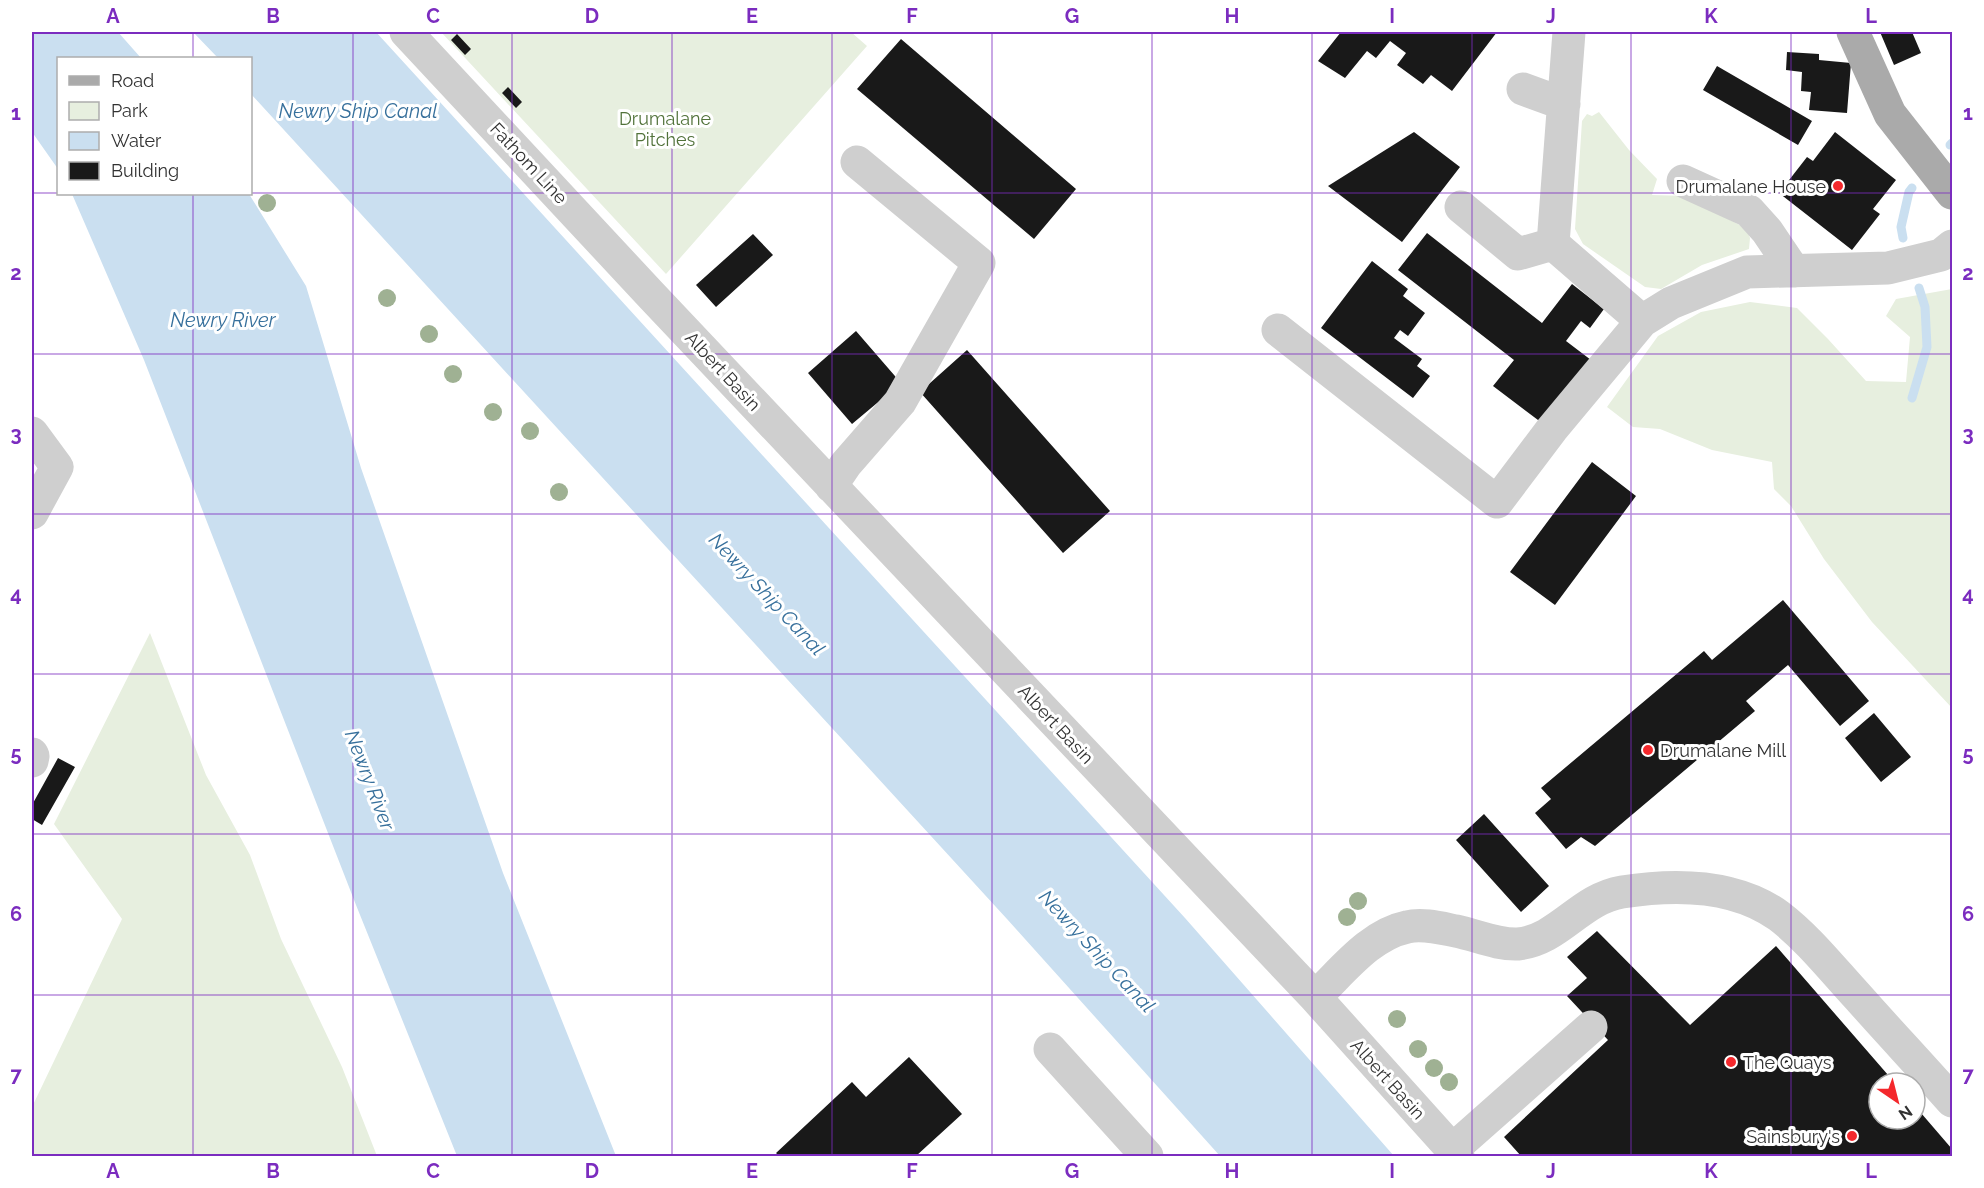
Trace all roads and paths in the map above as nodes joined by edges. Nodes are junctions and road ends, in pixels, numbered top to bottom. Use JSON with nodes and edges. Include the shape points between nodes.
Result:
{"nodes":[{"id":1,"x":406,"y":32,"type":"edge"},
{"id":2,"x":1569,"y":32,"type":"edge"},
{"id":3,"x":1853,"y":32,"type":"edge"},
{"id":4,"x":1523,"y":89,"type":"dead end"},
{"id":5,"x":1564,"y":104,"type":"junction"},
{"id":6,"x":857,"y":162,"type":"dead end"},
{"id":7,"x":1683,"y":181,"type":"dead end"},
{"id":8,"x":1953,"y":193,"type":"edge"},
{"id":9,"x":1461,"y":207,"type":"dead end"},
{"id":10,"x":1553,"y":244,"type":"junction"},
{"id":11,"x":1953,"y":246,"type":"edge"},
{"id":12,"x":1794,"y":271,"type":"junction"},
{"id":13,"x":651,"y":295,"type":"joint"},
{"id":14,"x":1642,"y":321,"type":"junction"},
{"id":15,"x":1278,"y":330,"type":"dead end"},
{"id":16,"x":32,"y":433,"type":"edge"},
{"id":17,"x":831,"y":486,"type":"junction"},
{"id":18,"x":32,"y":513,"type":"edge"},
{"id":19,"x":32,"y":754,"type":"edge"},
{"id":20,"x":32,"y":761,"type":"edge"},
{"id":21,"x":1315,"y":997,"type":"junction"},
{"id":22,"x":1591,"y":1027,"type":"dead end"},
{"id":23,"x":1050,"y":1050,"type":"dead end"},
{"id":24,"x":1953,"y":1101,"type":"edge"},
{"id":25,"x":1455,"y":1153,"type":"edge"},
{"id":26,"x":1148,"y":1156,"type":"edge"}],
"edges":[{"from":1,"to":13,"type":"street","name":"Fathom Line"},
{"from":2,"to":5,"type":"street"},
{"from":3,"to":8,"type":"main road","via":[[1890,114]]},
{"from":4,"to":5,"type":"street"},
{"from":5,"to":10,"type":"street"},
{"from":6,"to":17,"type":"street","via":[[979,263],[900,402]]},
{"from":7,"to":12,"type":"street","via":[[1749,212]]},
{"from":9,"to":10,"type":"street","via":[[1518,254]]},
{"from":10,"to":14,"type":"street"},
{"from":11,"to":12,"type":"street","via":[[1941,255],[1888,268]]},
{"from":12,"to":14,"type":"street","via":[[1747,272],[1671,303]]},
{"from":13,"to":17,"type":"street","name":"Albert Basin"},
{"from":14,"to":15,"type":"street","via":[[1497,502]]},
{"from":16,"to":18,"type":"street","via":[[57,467]]},
{"from":17,"to":21,"type":"street","name":"Albert Basin"},
{"from":19,"to":20,"type":"street"},
{"from":21,"to":24,"type":"street","via":[[1375,940],[1409,926],[1446,929],[1517,944],[1550,933],[1604,896],[1673,887],[1708,888],[1739,897],[1778,916]]},
{"from":21,"to":25,"type":"street","name":"Albert Basin"},
{"from":22,"to":25,"type":"street"},
{"from":23,"to":26,"type":"street"}]}
